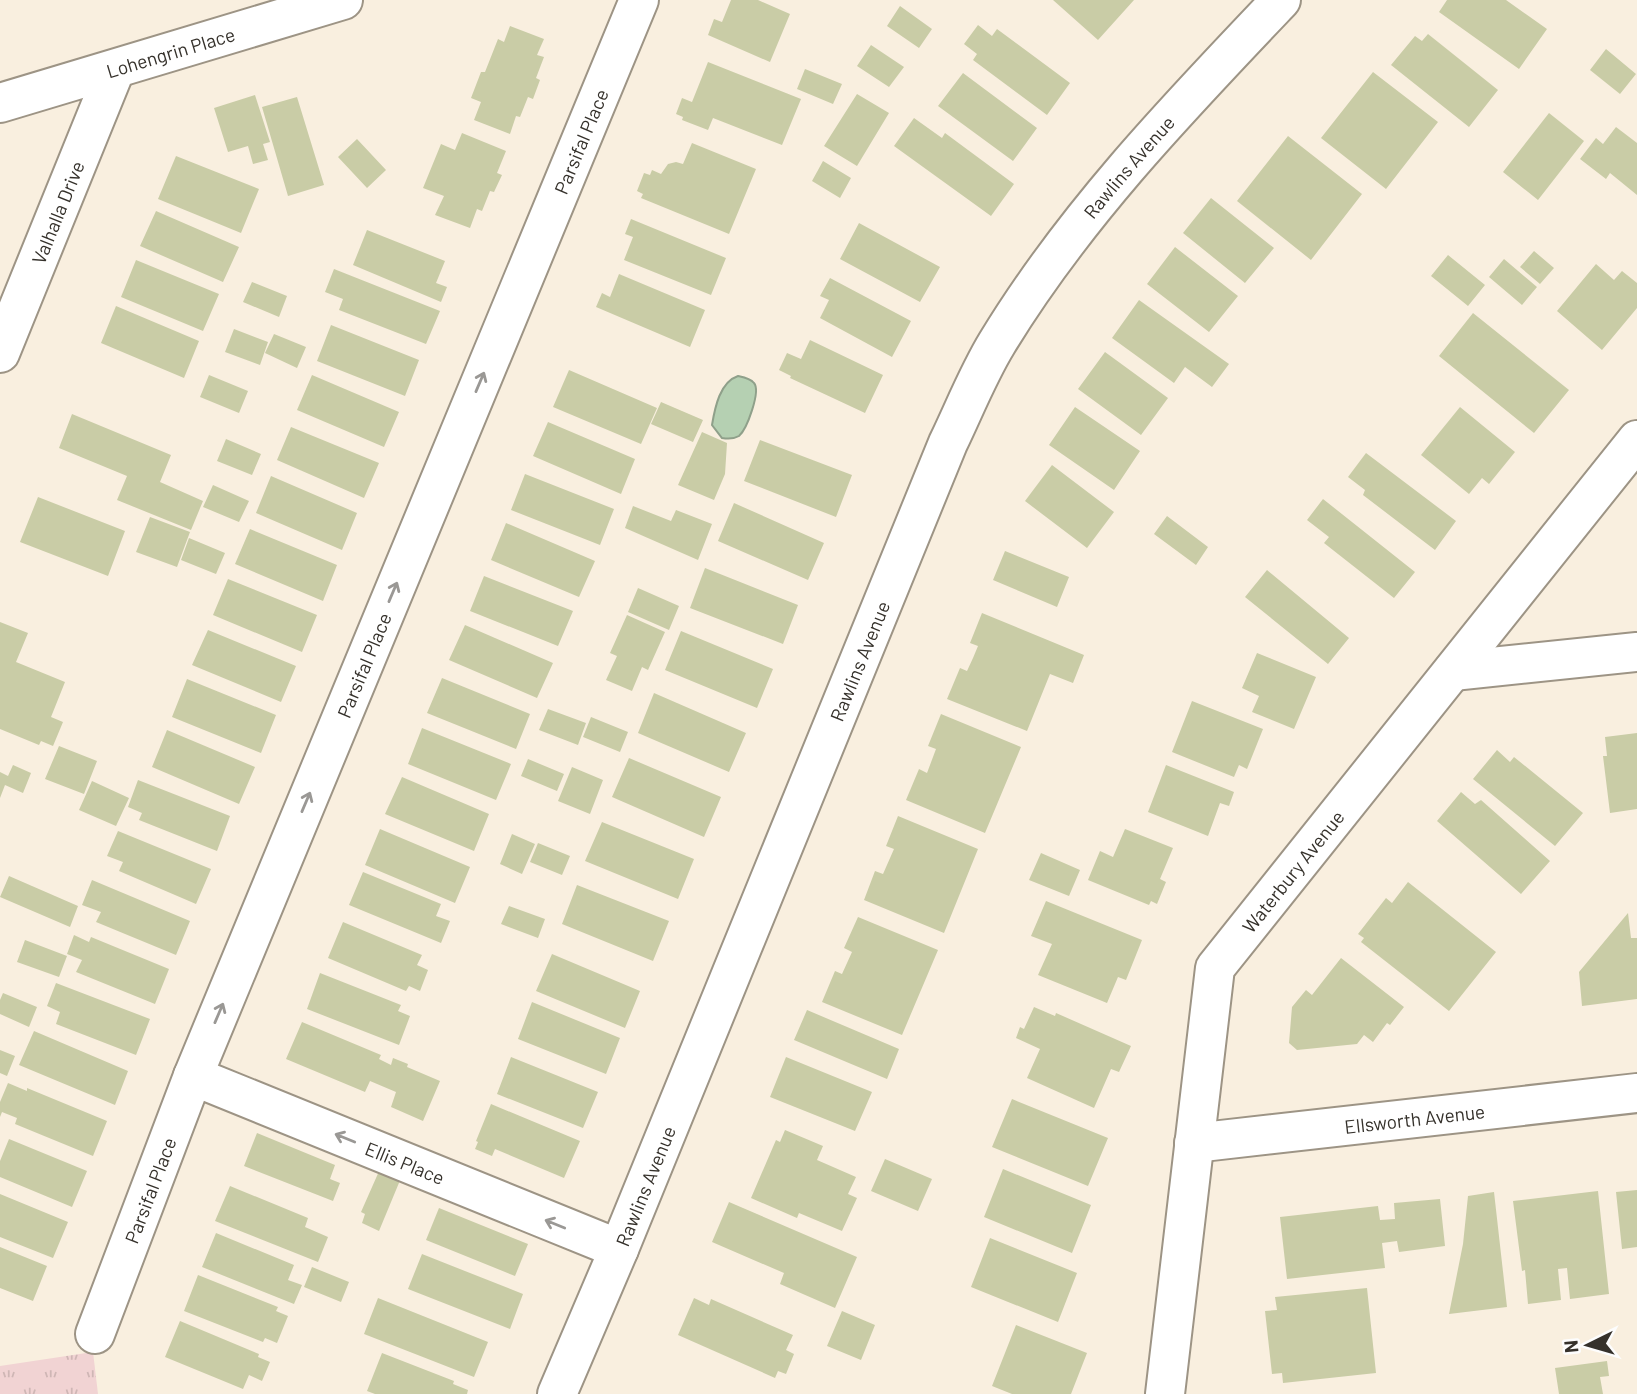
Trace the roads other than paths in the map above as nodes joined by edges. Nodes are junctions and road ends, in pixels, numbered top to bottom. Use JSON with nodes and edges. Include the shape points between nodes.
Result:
{"nodes":[{"id":1,"x":344,"y":0,"type":"edge"},
{"id":2,"x":639,"y":0,"type":"edge"},
{"id":3,"x":1281,"y":0,"type":"edge"},
{"id":4,"x":114,"y":70,"type":"junction"},
{"id":5,"x":0,"y":103,"type":"edge"},
{"id":6,"x":0,"y":353,"type":"edge"},
{"id":7,"x":1637,"y":440,"type":"edge"},
{"id":8,"x":1637,"y":652,"type":"edge"},
{"id":9,"x":1454,"y":671,"type":"junction"},
{"id":10,"x":193,"y":1076,"type":"junction"},
{"id":11,"x":1637,"y":1093,"type":"edge"},
{"id":12,"x":1194,"y":1143,"type":"junction"},
{"id":13,"x":619,"y":1250,"type":"junction"},
{"id":14,"x":95,"y":1334,"type":"dead end"},
{"id":15,"x":557,"y":1394,"type":"edge"},
{"id":16,"x":1165,"y":1394,"type":"edge"}],
"edges":[{"from":1,"to":4,"type":"street","name":"Lohengrin Place"},
{"from":10,"to":2,"type":"street","name":"Parsifal Place","one_way":true},
{"from":3,"to":13,"type":"street","name":"Rawlins Avenue","via":[[1077,226],[996,344],[948,443]]},
{"from":4,"to":5,"type":"street","name":"Lohengrin Place"},
{"from":4,"to":6,"type":"street","name":"Valhalla Drive"},
{"from":7,"to":9,"type":"street","name":"Waterbury Avenue"},
{"from":8,"to":9,"type":"street"},
{"from":9,"to":12,"type":"street","name":"Waterbury Avenue","via":[[1215,968]]},
{"from":13,"to":10,"type":"street","name":"Ellis Place","one_way":true},
{"from":10,"to":14,"type":"street","name":"Parsifal Place"},
{"from":11,"to":12,"type":"street","name":"Ellsworth Avenue"},
{"from":12,"to":16,"type":"street","name":"Waterbury Avenue"},
{"from":13,"to":15,"type":"street","name":"Rawlins Avenue"}]}
